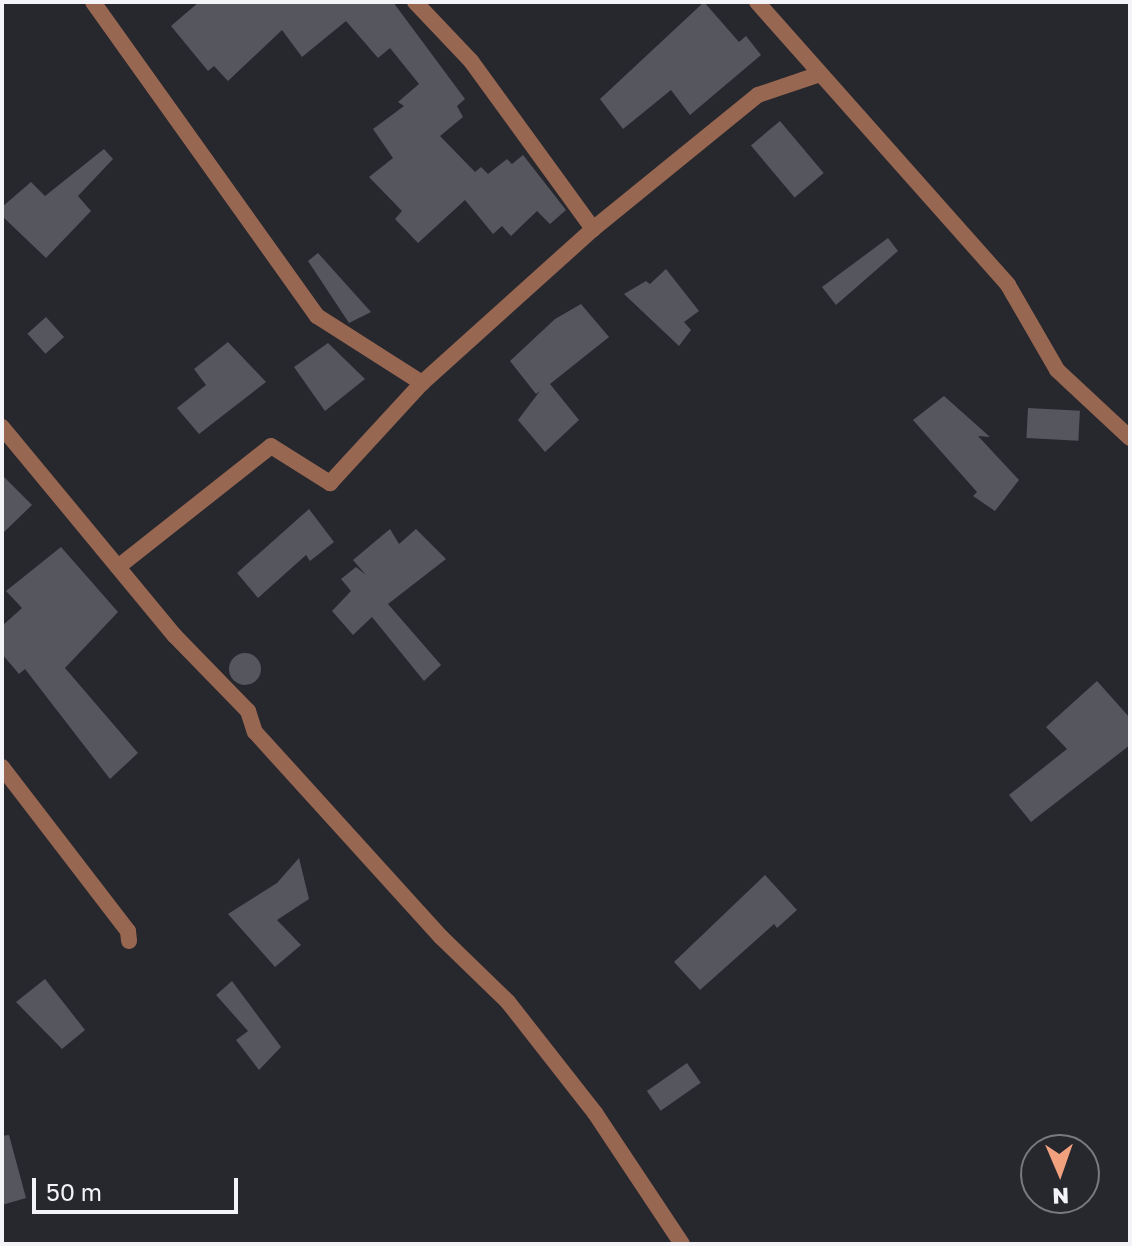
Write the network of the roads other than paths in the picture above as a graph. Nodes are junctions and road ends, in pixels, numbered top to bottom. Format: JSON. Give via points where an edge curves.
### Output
{"nodes":[{"id":1,"x":93,"y":2,"type":"edge"},
{"id":2,"x":415,"y":2,"type":"edge"},
{"id":3,"x":757,"y":2,"type":"edge"},
{"id":4,"x":817,"y":75,"type":"junction"},
{"id":5,"x":593,"y":229,"type":"junction"},
{"id":6,"x":422,"y":383,"type":"junction"},
{"id":7,"x":2,"y":427,"type":"edge"},
{"id":8,"x":1130,"y":438,"type":"edge"},
{"id":9,"x":118,"y":567,"type":"junction"},
{"id":10,"x":2,"y":767,"type":"edge"},
{"id":11,"x":129,"y":941,"type":"dead end"},
{"id":12,"x":682,"y":1244,"type":"edge"}],
"edges":[{"from":1,"to":6,"type":"street","via":[[317,316]]},
{"from":2,"to":5,"type":"street","via":[[471,61]]},
{"from":3,"to":4,"type":"street"},
{"from":4,"to":5,"type":"street","via":[[758,95]]},
{"from":4,"to":8,"type":"street","via":[[1008,285],[1057,370]]},
{"from":5,"to":6,"type":"street"},
{"from":6,"to":9,"type":"street","via":[[330,483],[271,446]]},
{"from":7,"to":9,"type":"street"},
{"from":9,"to":12,"type":"street","via":[[248,711],[255,732],[362,852],[508,1002],[595,1113]]},
{"from":10,"to":11,"type":"street","via":[[128,931]]}]}
